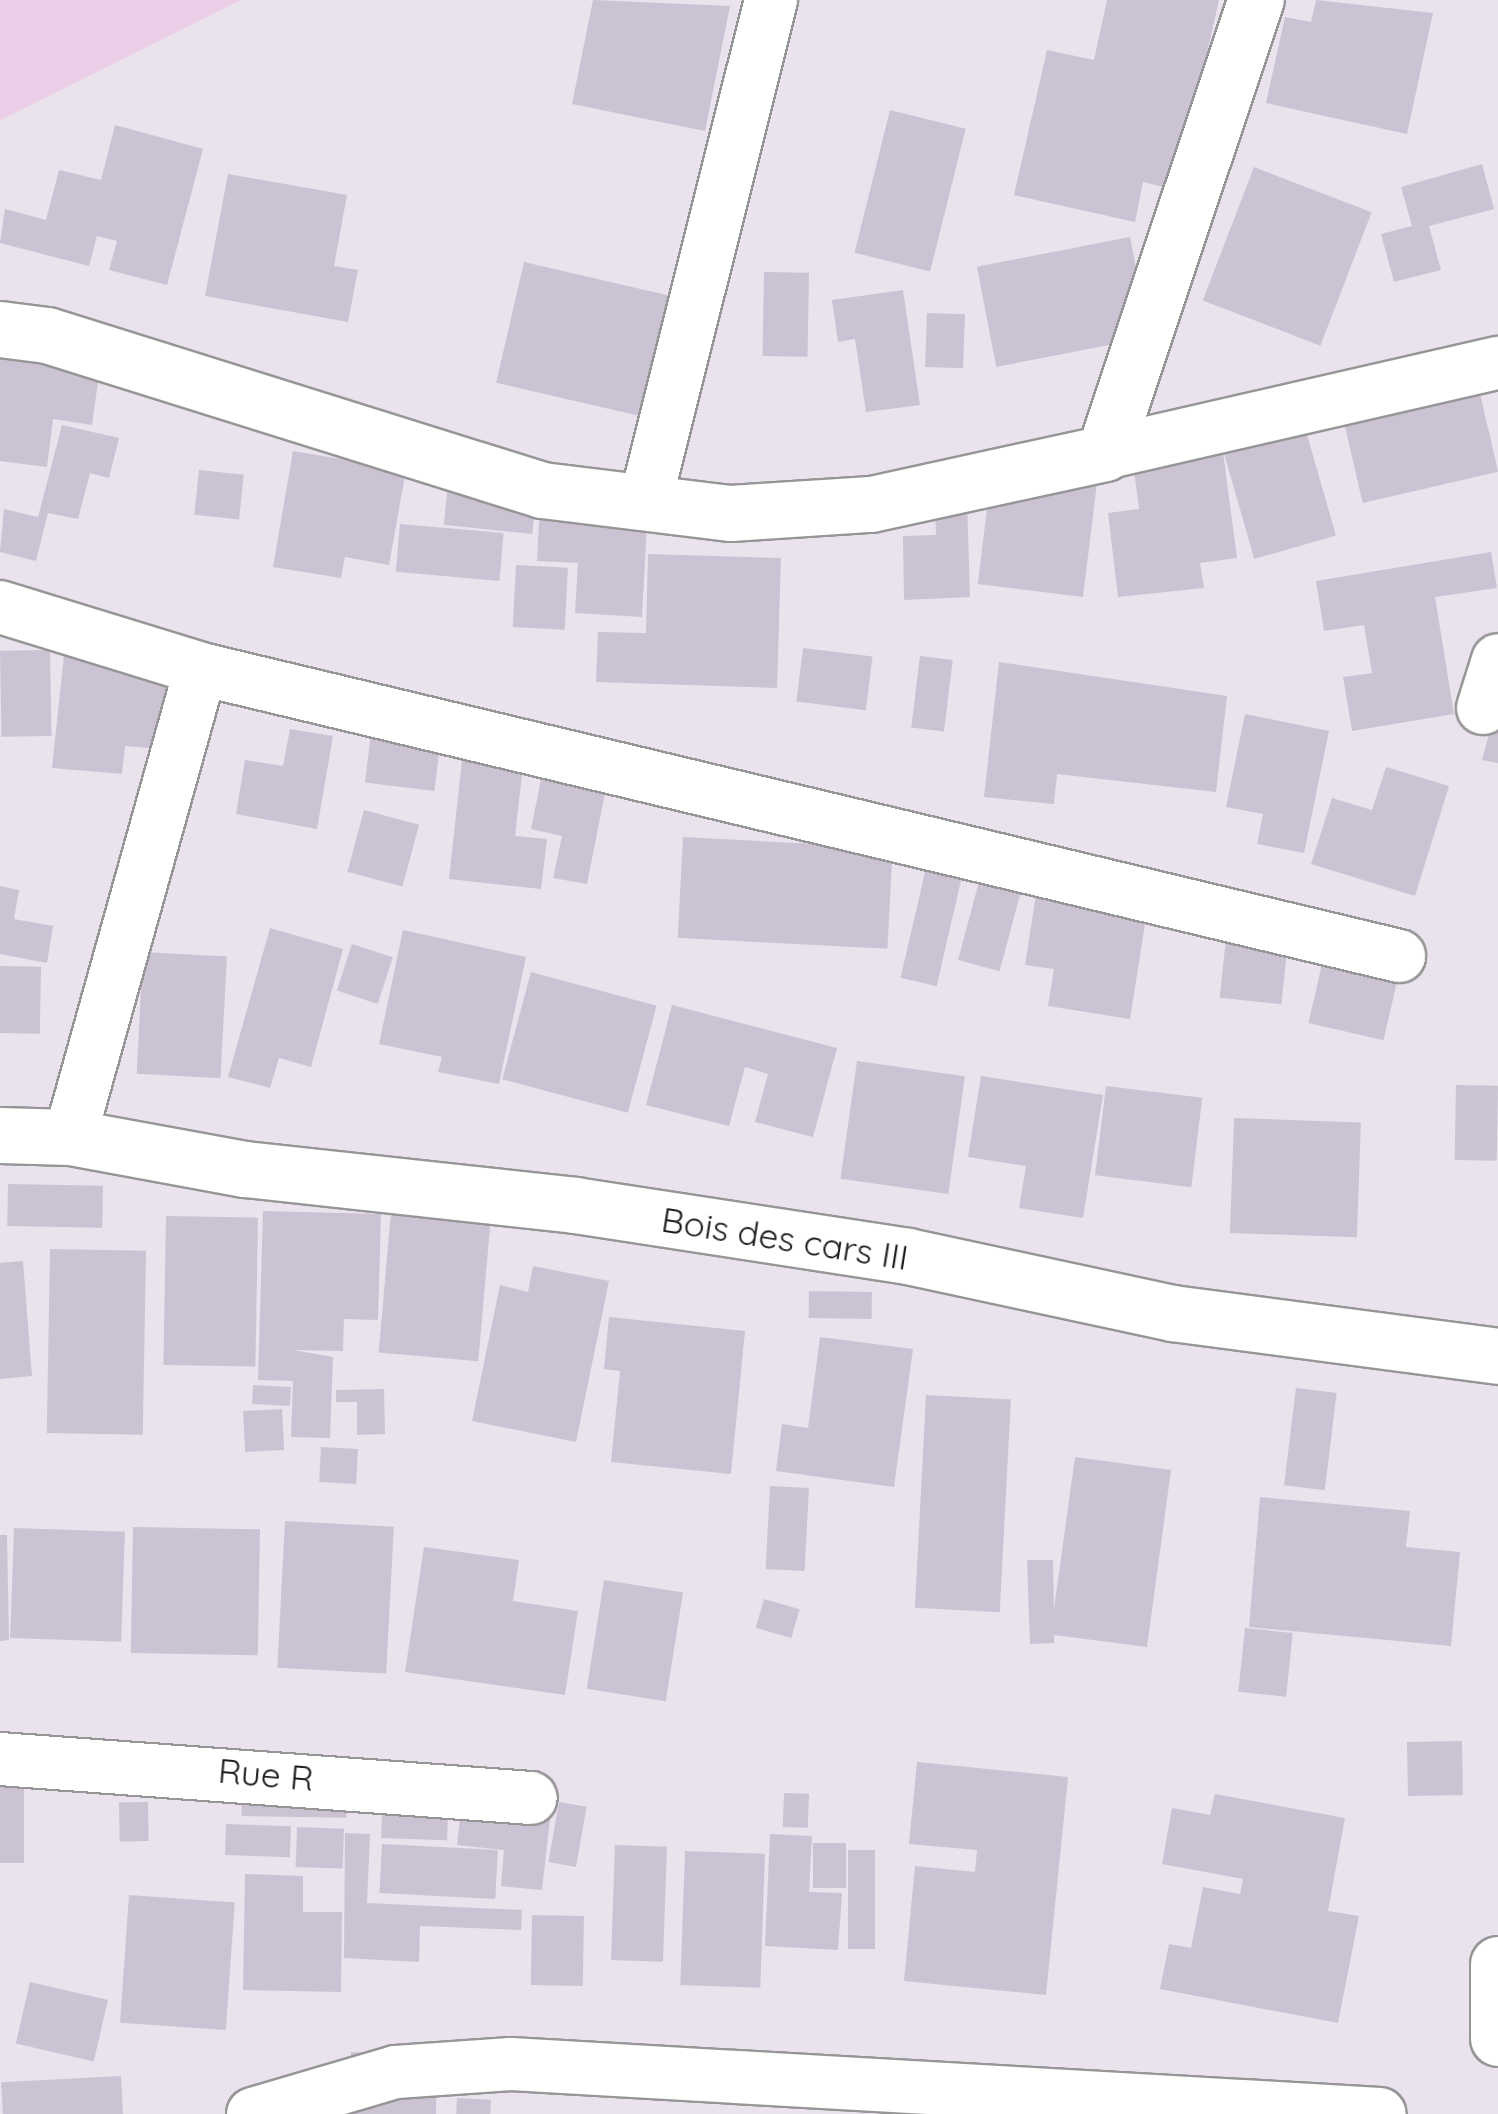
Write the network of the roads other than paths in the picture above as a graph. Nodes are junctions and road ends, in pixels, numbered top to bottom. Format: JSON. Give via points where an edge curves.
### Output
{"nodes":[{"id":1,"x":771,"y":0,"type":"edge"},
{"id":2,"x":1256,"y":0,"type":"edge"},
{"id":3,"x":0,"y":328,"type":"edge"},
{"id":4,"x":1498,"y":363,"type":"edge"},
{"id":5,"x":1104,"y":453,"type":"junction"},
{"id":6,"x":645,"y":502,"type":"junction"},
{"id":7,"x":0,"y":607,"type":"edge"},
{"id":8,"x":201,"y":669,"type":"junction"},
{"id":9,"x":1400,"y":956,"type":"dead end"},
{"id":10,"x":0,"y":1136,"type":"edge"},
{"id":11,"x":70,"y":1137,"type":"junction"},
{"id":12,"x":1498,"y":1356,"type":"edge"},
{"id":13,"x":0,"y":1759,"type":"edge"},
{"id":14,"x":532,"y":1798,"type":"dead end"},
{"id":15,"x":1498,"y":1964,"type":"edge"},
{"id":16,"x":1498,"y":2038,"type":"edge"},
{"id":17,"x":253,"y":2114,"type":"edge"},
{"id":18,"x":1380,"y":2114,"type":"edge"}],
"edges":[{"from":1,"to":6,"type":"street"},
{"from":2,"to":5,"type":"street"},
{"from":3,"to":6,"type":"street","via":[[46,335],[542,490]]},
{"from":4,"to":5,"type":"street"},
{"from":5,"to":6,"type":"street","via":[[810,511]]},
{"from":7,"to":8,"type":"street"},
{"from":8,"to":9,"type":"street"},
{"from":8,"to":11,"type":"street"},
{"from":10,"to":11,"type":"street","name":"Bois des cars III"},
{"from":11,"to":12,"type":"street","name":"Bois des cars III","via":[[245,1170],[575,1205],[907,1256],[1173,1313]]},
{"from":13,"to":14,"type":"street","name":"Rue R"},
{"from":15,"to":16,"type":"street"},
{"from":17,"to":18,"type":"street","via":[[396,2072],[511,2064]]}]}
